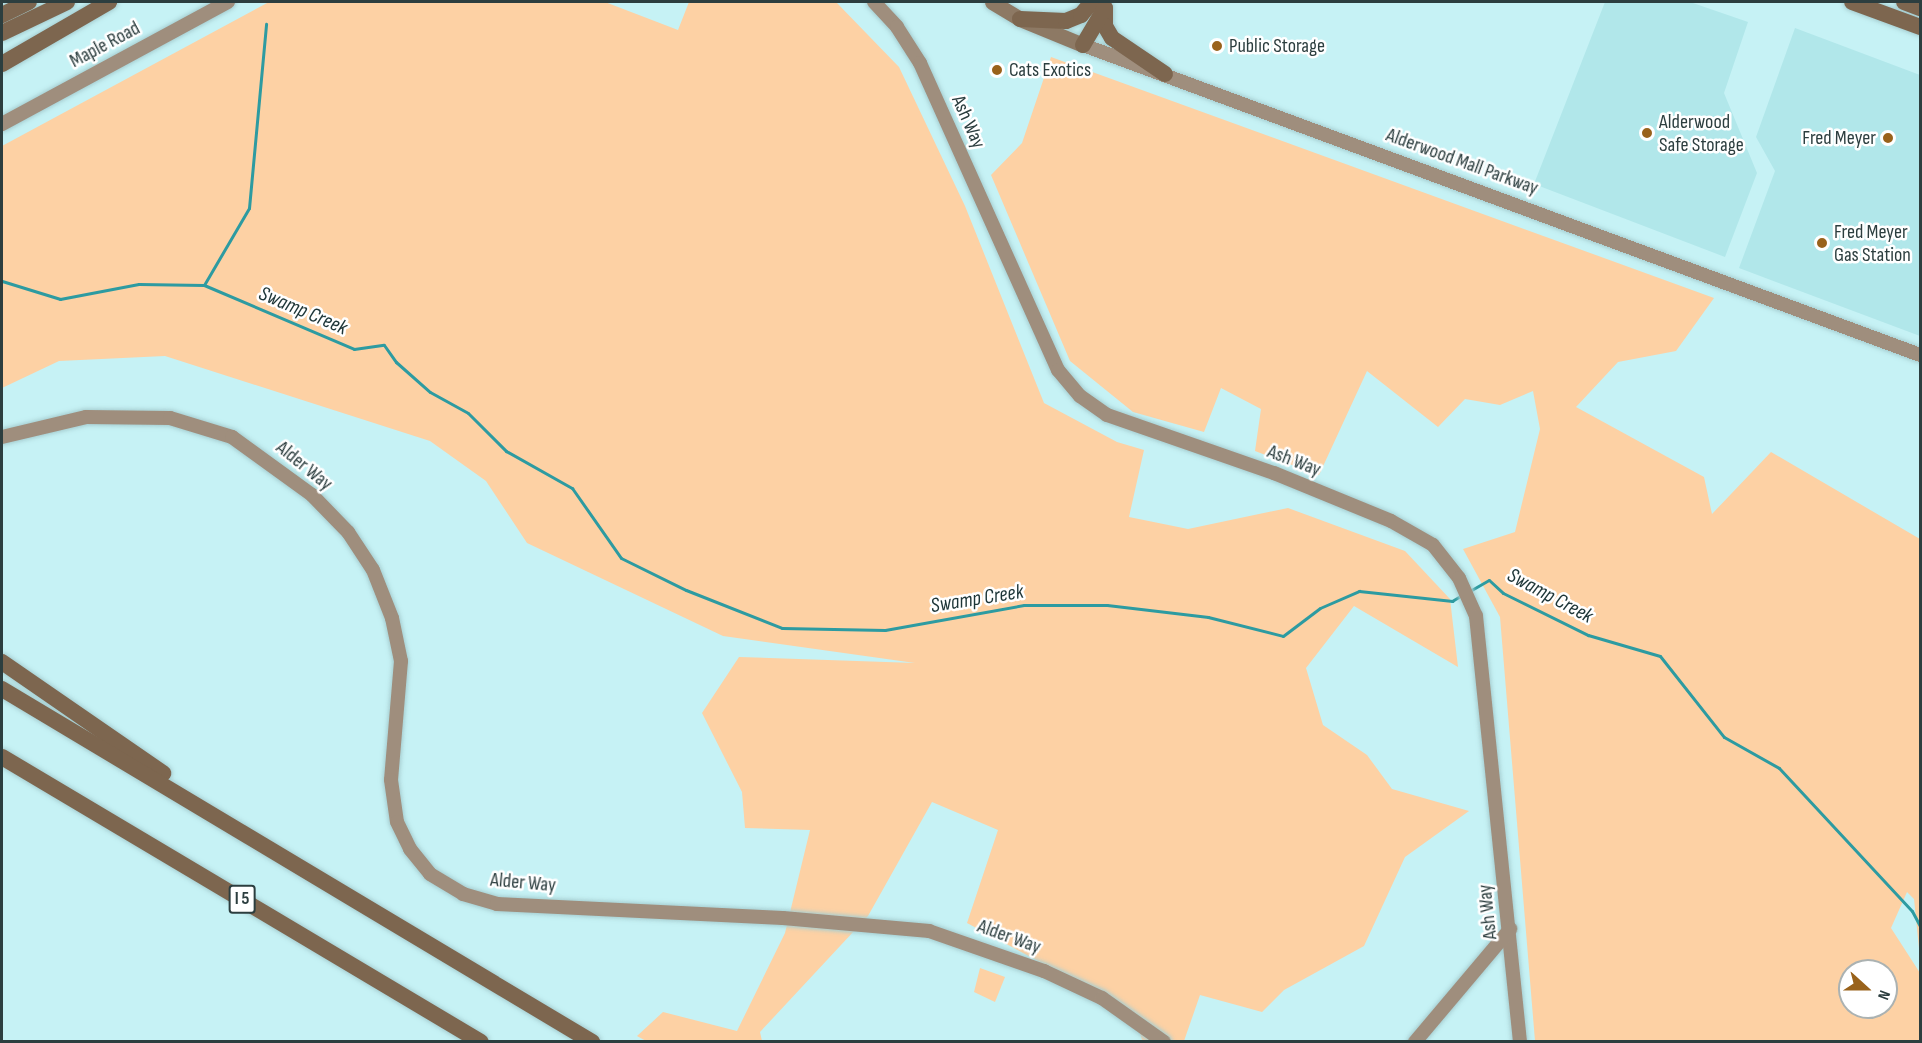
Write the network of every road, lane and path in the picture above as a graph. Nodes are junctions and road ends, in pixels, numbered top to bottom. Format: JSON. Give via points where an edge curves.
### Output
{"nodes":[{"id":1,"x":29,"y":2,"type":"edge"},
{"id":2,"x":68,"y":2,"type":"edge"},
{"id":3,"x":110,"y":2,"type":"edge"},
{"id":4,"x":228,"y":2,"type":"edge"},
{"id":5,"x":874,"y":2,"type":"edge"},
{"id":6,"x":992,"y":2,"type":"edge"},
{"id":7,"x":1852,"y":2,"type":"edge"},
{"id":8,"x":1904,"y":2,"type":"edge"},
{"id":9,"x":1099,"y":3,"type":"edge"},
{"id":10,"x":1920,"y":8,"type":"edge"},
{"id":11,"x":2,"y":15,"type":"edge"},
{"id":12,"x":1020,"y":19,"type":"junction"},
{"id":13,"x":1920,"y":27,"type":"edge"},
{"id":14,"x":2,"y":33,"type":"edge"},
{"id":15,"x":1083,"y":45,"type":"junction"},
{"id":16,"x":2,"y":64,"type":"edge"},
{"id":17,"x":1165,"y":74,"type":"junction"},
{"id":18,"x":2,"y":124,"type":"edge"},
{"id":19,"x":1920,"y":355,"type":"edge"},
{"id":20,"x":2,"y":437,"type":"edge"},
{"id":21,"x":2,"y":662,"type":"edge"},
{"id":22,"x":2,"y":690,"type":"edge"},
{"id":23,"x":2,"y":757,"type":"edge"},
{"id":24,"x":260,"y":840,"type":"junction"},
{"id":25,"x":1510,"y":929,"type":"junction"},
{"id":26,"x":482,"y":1041,"type":"edge"},
{"id":27,"x":592,"y":1041,"type":"edge"},
{"id":28,"x":1164,"y":1041,"type":"edge"},
{"id":29,"x":1415,"y":1041,"type":"edge"},
{"id":30,"x":1520,"y":1041,"type":"edge"}],
"edges":[{"from":1,"to":11,"type":"highway"},
{"from":2,"to":14,"type":"highway"},
{"from":3,"to":16,"type":"highway"},
{"from":4,"to":18,"type":"street","name":"Maple Road"},
{"from":5,"to":25,"type":"street","name":"Ash Way","via":[[897,27],[920,63],[1058,370],[1080,396],[1107,415],[1274,473],[1391,520],[1433,545],[1467,592],[1476,616]]},
{"from":6,"to":12,"type":"main road","name":"Alderwood Mall Parkway"},
{"from":7,"to":13,"type":"highway"},
{"from":8,"to":10,"type":"highway"},
{"from":9,"to":12,"type":"highway","via":[[1066,21]]},
{"from":9,"to":15,"type":"highway"},
{"from":9,"to":17,"type":"highway","via":[[1112,38]]},
{"from":12,"to":15,"type":"main road","name":"Alderwood Mall Parkway"},
{"from":15,"to":17,"type":"street","name":"Alderwood Mall Parkway"},
{"from":17,"to":19,"type":"street","name":"Alderwood Mall Parkway"},
{"from":20,"to":28,"type":"street","name":"Alder Way","via":[[86,417],[170,418],[232,437],[312,495],[348,532],[373,570],[392,618],[401,661],[391,780],[397,822],[410,849],[430,874],[463,894],[497,904],[783,918],[928,931],[1054,975],[1102,998]]},
{"from":21,"to":24,"type":"highway"},
{"from":22,"to":24,"type":"highway"},
{"from":23,"to":26,"type":"highway","number":"I 5"},
{"from":24,"to":27,"type":"highway"},
{"from":25,"to":29,"type":"street"},
{"from":25,"to":30,"type":"street","name":"Ash Way"}]}
